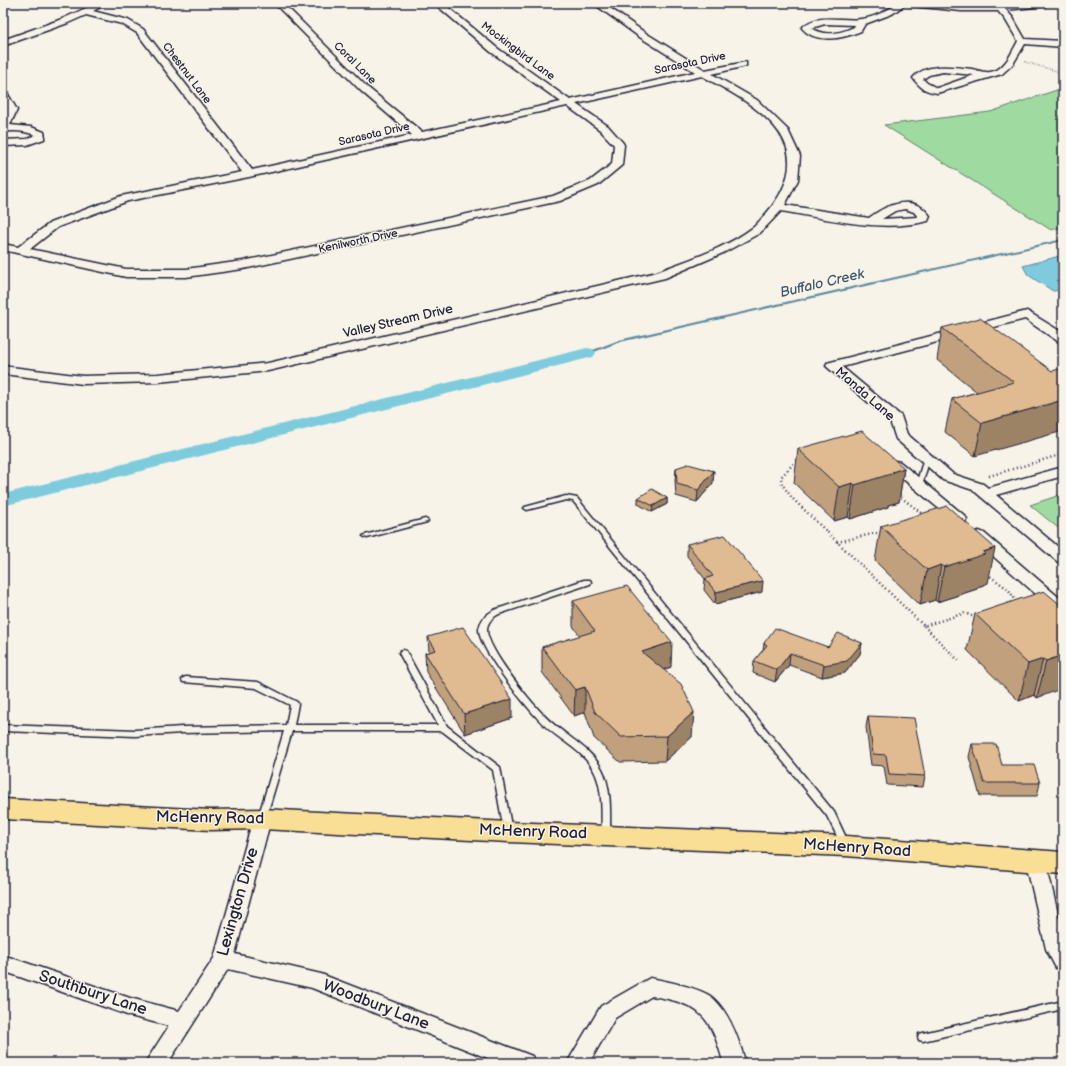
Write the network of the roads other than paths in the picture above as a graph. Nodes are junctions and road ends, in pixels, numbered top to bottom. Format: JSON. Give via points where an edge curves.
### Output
{"nodes":[{"id":1,"x":104,"y":3,"type":"edge"},
{"id":2,"x":278,"y":3,"type":"edge"},
{"id":3,"x":438,"y":3,"type":"edge"},
{"id":4,"x":597,"y":3,"type":"edge"},
{"id":5,"x":903,"y":3,"type":"edge"},
{"id":6,"x":911,"y":3,"type":"edge"},
{"id":7,"x":1045,"y":3,"type":"edge"},
{"id":8,"x":955,"y":6,"type":"edge"},
{"id":9,"x":998,"y":6,"type":"edge"},
{"id":10,"x":86,"y":12,"type":"junction"},
{"id":11,"x":860,"y":22,"type":"junction"},
{"id":12,"x":1020,"y":37,"type":"junction"},
{"id":13,"x":3,"y":43,"type":"edge"},
{"id":14,"x":1063,"y":44,"type":"edge"},
{"id":15,"x":742,"y":64,"type":"dead end"},
{"id":16,"x":702,"y":72,"type":"junction"},
{"id":17,"x":989,"y":75,"type":"junction"},
{"id":18,"x":3,"y":93,"type":"edge"},
{"id":19,"x":567,"y":102,"type":"junction"},
{"id":20,"x":4,"y":128,"type":"edge"},
{"id":21,"x":420,"y":136,"type":"junction"},
{"id":22,"x":3,"y":143,"type":"edge"},
{"id":23,"x":249,"y":174,"type":"junction"},
{"id":24,"x":778,"y":207,"type":"junction"},
{"id":25,"x":873,"y":221,"type":"dead end"},
{"id":26,"x":3,"y":247,"type":"edge"},
{"id":27,"x":20,"y":251,"type":"junction"},
{"id":28,"x":1063,"y":339,"type":"edge"},
{"id":29,"x":3,"y":370,"type":"edge"},
{"id":30,"x":927,"y":458,"type":"junction"},
{"id":31,"x":895,"y":465,"type":"edge"},
{"id":32,"x":1063,"y":471,"type":"edge"},
{"id":33,"x":919,"y":484,"type":"junction"},
{"id":34,"x":985,"y":494,"type":"junction"},
{"id":35,"x":527,"y":508,"type":"dead end"},
{"id":36,"x":425,"y":521,"type":"dead end"},
{"id":37,"x":367,"y":536,"type":"dead end"},
{"id":38,"x":1063,"y":559,"type":"edge"},
{"id":39,"x":588,"y":582,"type":"dead end"},
{"id":40,"x":1063,"y":609,"type":"edge"},
{"id":41,"x":403,"y":653,"type":"dead end"},
{"id":42,"x":186,"y":680,"type":"dead end"},
{"id":43,"x":3,"y":728,"type":"edge"},
{"id":44,"x":289,"y":728,"type":"junction"},
{"id":45,"x":444,"y":728,"type":"junction"},
{"id":46,"x":3,"y":809,"type":"edge"},
{"id":47,"x":262,"y":819,"type":"junction"},
{"id":48,"x":509,"y":832,"type":"junction"},
{"id":49,"x":606,"y":835,"type":"junction"},
{"id":50,"x":846,"y":846,"type":"junction"},
{"id":51,"x":1036,"y":862,"type":"junction"},
{"id":52,"x":1063,"y":863,"type":"edge"},
{"id":53,"x":223,"y":960,"type":"junction"},
{"id":54,"x":1063,"y":962,"type":"edge"},
{"id":55,"x":3,"y":963,"type":"edge"},
{"id":56,"x":1063,"y":1005,"type":"edge"},
{"id":57,"x":184,"y":1022,"type":"junction"},
{"id":58,"x":923,"y":1037,"type":"dead end"},
{"id":59,"x":156,"y":1063,"type":"edge"},
{"id":60,"x":524,"y":1063,"type":"edge"},
{"id":61,"x":578,"y":1063,"type":"edge"},
{"id":62,"x":733,"y":1063,"type":"edge"}],
"edges":[{"from":1,"to":10,"type":"street"},
{"from":2,"to":21,"type":"street","name":"Coral Lane","via":[[364,89]]},
{"from":3,"to":19,"type":"street","name":"Mockingbird Lane","via":[[494,50]]},
{"from":4,"to":16,"type":"street","name":"Valley Stream Drive"},
{"from":5,"to":11,"type":"street"},
{"from":6,"to":8,"type":"street"},
{"from":7,"to":9,"type":"street"},
{"from":8,"to":9,"type":"street"},
{"from":9,"to":12,"type":"street"},
{"from":10,"to":13,"type":"street"},
{"from":10,"to":23,"type":"street","name":"Chestnut Lane","via":[[125,22],[140,31]]},
{"from":11,"to":11,"type":"street","via":[[823,23],[809,25],[806,28],[811,33],[838,35],[858,29]]},
{"from":12,"to":14,"type":"street"},
{"from":12,"to":17,"type":"street","via":[[1014,59],[998,73]]},
{"from":15,"to":16,"type":"street","name":"Sarasota Drive"},
{"from":16,"to":19,"type":"street","name":"Sarasota Drive"},
{"from":16,"to":24,"type":"street","name":"Valley Stream Drive","via":[[754,102],[782,130],[795,156],[793,180]]},
{"from":17,"to":17,"type":"street","via":[[944,69],[925,72],[918,78],[922,86],[931,90],[945,90]]},
{"from":18,"to":20,"type":"street","via":[[12,110]]},
{"from":19,"to":21,"type":"street","name":"Sarasota Drive"},
{"from":19,"to":27,"type":"street","name":"Kenilworth Drive","via":[[604,128],[619,145],[617,165],[594,184],[556,199],[243,265],[186,273],[126,273]]},
{"from":20,"to":22,"type":"street","via":[[31,130],[40,134],[40,137],[23,143]]},
{"from":21,"to":23,"type":"street","name":"Sarasota Drive"},
{"from":23,"to":27,"type":"street","name":"Sarasota Drive","via":[[125,198],[54,225]]},
{"from":24,"to":25,"type":"street"},
{"from":24,"to":29,"type":"street","name":"Valley Stream Drive","via":[[756,231],[719,252],[661,275],[268,367],[158,378],[83,380]]},
{"from":26,"to":27,"type":"street","name":"Kenilworth Drive"},
{"from":28,"to":30,"type":"street","name":"Manda Lane","via":[[1027,314],[832,366],[896,419],[901,436]]},
{"from":30,"to":33,"type":"lane"},
{"from":30,"to":34,"type":"street","name":"Manda Lane","via":[[948,477],[978,487]]},
{"from":31,"to":33,"type":"street"},
{"from":32,"to":34,"type":"street"},
{"from":33,"to":40,"type":"street"},
{"from":34,"to":38,"type":"street","name":"Manda Lane"},
{"from":35,"to":50,"type":"lane","via":[[566,498],[575,499],[832,814]]},
{"from":36,"to":37,"type":"lane"},
{"from":39,"to":49,"type":"lane","via":[[491,615],[482,631],[488,645],[530,706],[548,724],[584,752],[598,768],[605,785]]},
{"from":41,"to":45,"type":"lane"},
{"from":42,"to":44,"type":"lane","via":[[258,685],[294,704]]},
{"from":43,"to":44,"type":"lane","via":[[134,733]]},
{"from":44,"to":45,"type":"lane"},
{"from":44,"to":47,"type":"lane"},
{"from":45,"to":48,"type":"lane","via":[[497,769]]},
{"from":46,"to":47,"type":"main road","name":"McHenry Road","via":[[210,820]]},
{"from":47,"to":48,"type":"main road","name":"McHenry Road"},
{"from":47,"to":53,"type":"street","name":"Lexington Drive"},
{"from":48,"to":49,"type":"main road","name":"McHenry Road"},
{"from":49,"to":50,"type":"main road","name":"McHenry Road"},
{"from":50,"to":51,"type":"main road","name":"McHenry Road"},
{"from":51,"to":52,"type":"main road","name":"McHenry Road"},
{"from":51,"to":54,"type":"street","via":[[1056,949]]},
{"from":53,"to":57,"type":"street","name":"Lexington Drive"},
{"from":53,"to":60,"type":"street","name":"Woodbury Lane","via":[[314,980]]},
{"from":55,"to":57,"type":"street","name":"Southbury Lane","via":[[130,1007]]},
{"from":56,"to":58,"type":"lane"},
{"from":57,"to":59,"type":"street","name":"Lexington Drive"},
{"from":61,"to":62,"type":"street","via":[[608,1012],[650,987],[675,991],[706,1004],[726,1033]]}]}
